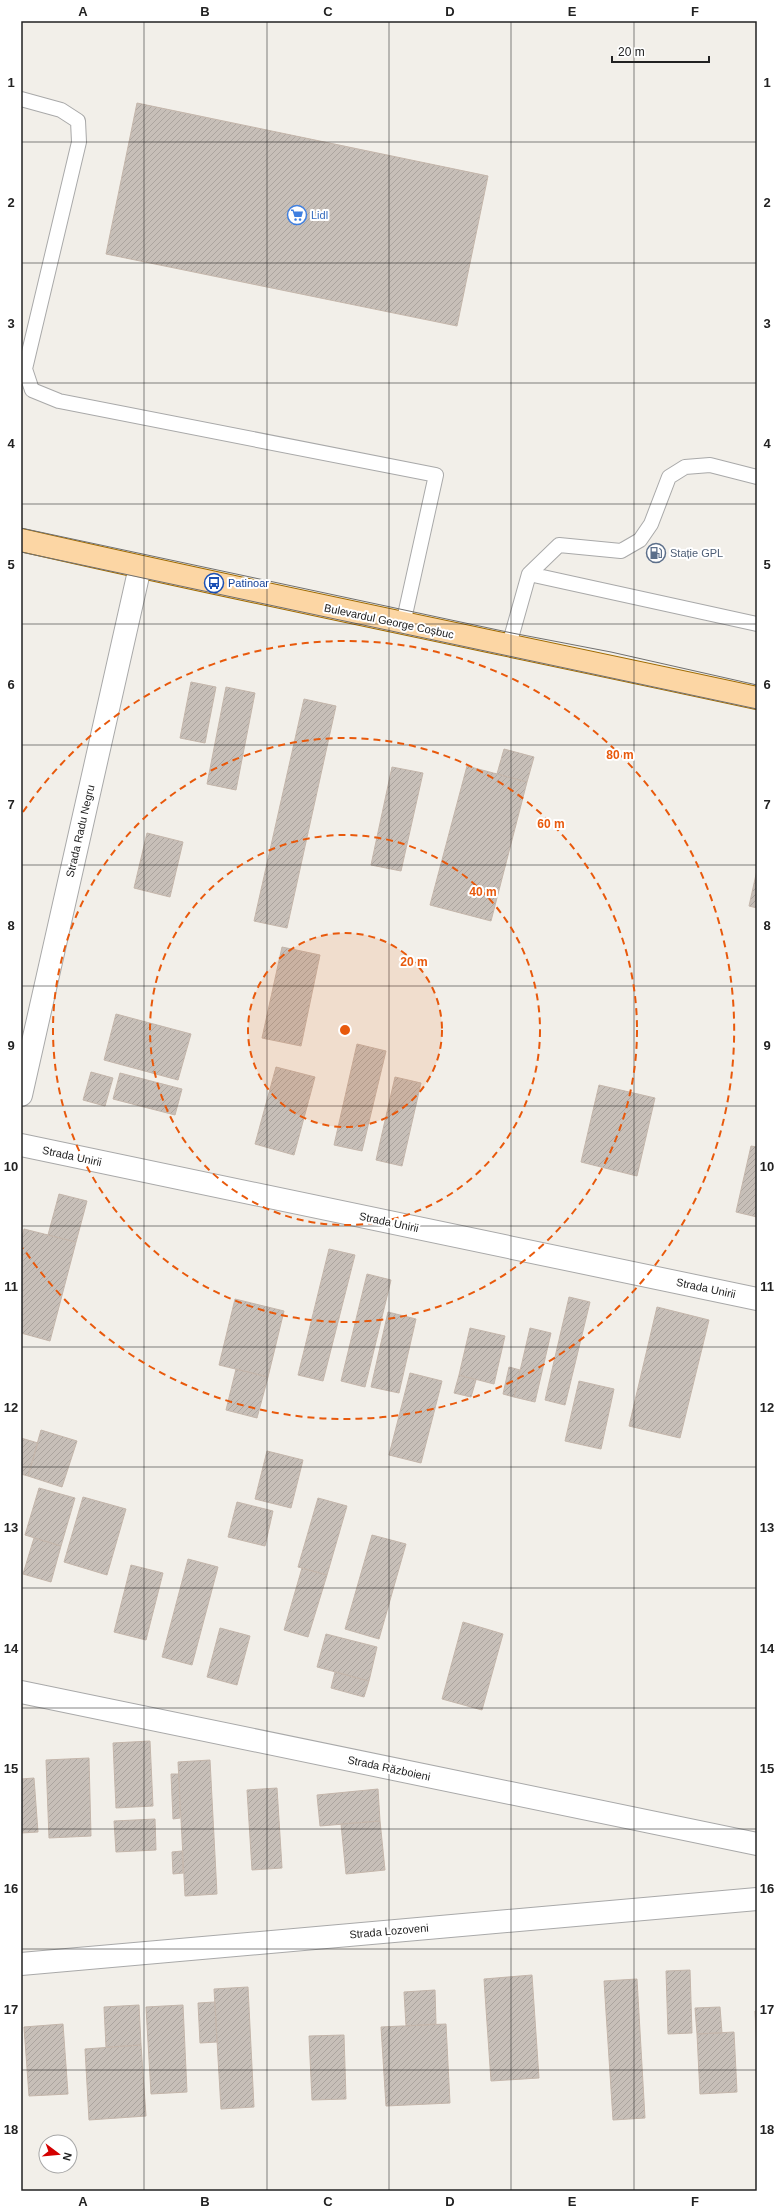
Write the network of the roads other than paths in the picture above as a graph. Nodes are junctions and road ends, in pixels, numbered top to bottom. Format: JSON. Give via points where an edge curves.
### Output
{"nodes":[{"id":1,"x":21,"y":98,"type":"edge"},
{"id":2,"x":757,"y":477,"type":"edge"},
{"id":3,"x":21,"y":540,"type":"edge"},
{"id":4,"x":140,"y":567,"type":"junction"},
{"id":5,"x":529,"y":574,"type":"junction"},
{"id":6,"x":402,"y":624,"type":"junction"},
{"id":7,"x":757,"y":624,"type":"edge"},
{"id":8,"x":509,"y":645,"type":"junction"},
{"id":9,"x":757,"y":698,"type":"edge"},
{"id":10,"x":21,"y":1095,"type":"edge"},
{"id":11,"x":21,"y":1145,"type":"edge"},
{"id":12,"x":757,"y":1299,"type":"edge"},
{"id":13,"x":21,"y":1692,"type":"edge"},
{"id":14,"x":757,"y":1844,"type":"edge"},
{"id":15,"x":757,"y":1899,"type":"edge"},
{"id":16,"x":21,"y":1964,"type":"edge"}],
"edges":[{"from":1,"to":6,"type":"lane","via":[[61,110],[78,121],[79,142],[25,369],[32,390],[59,401],[436,475]]},
{"from":2,"to":5,"type":"lane","via":[[710,465],[685,467],[669,477],[651,524],[640,540],[621,551],[559,545]]},
{"from":3,"to":4,"type":"main road","name":"Bulevardul George Coșbuc"},
{"from":4,"to":6,"type":"main road","name":"Bulevardul George Coșbuc"},
{"from":4,"to":10,"type":"street","name":"Strada Radu Negru"},
{"from":5,"to":7,"type":"lane"},
{"from":5,"to":8,"type":"lane"},
{"from":6,"to":8,"type":"main road","name":"Bulevardul George Coșbuc"},
{"from":8,"to":9,"type":"main road","name":"Bulevardul George Coșbuc"},
{"from":11,"to":12,"type":"street","name":"Strada Unirii"},
{"from":13,"to":14,"type":"street","name":"Strada Războieni"},
{"from":15,"to":16,"type":"street","name":"Strada Lozoveni"}]}
